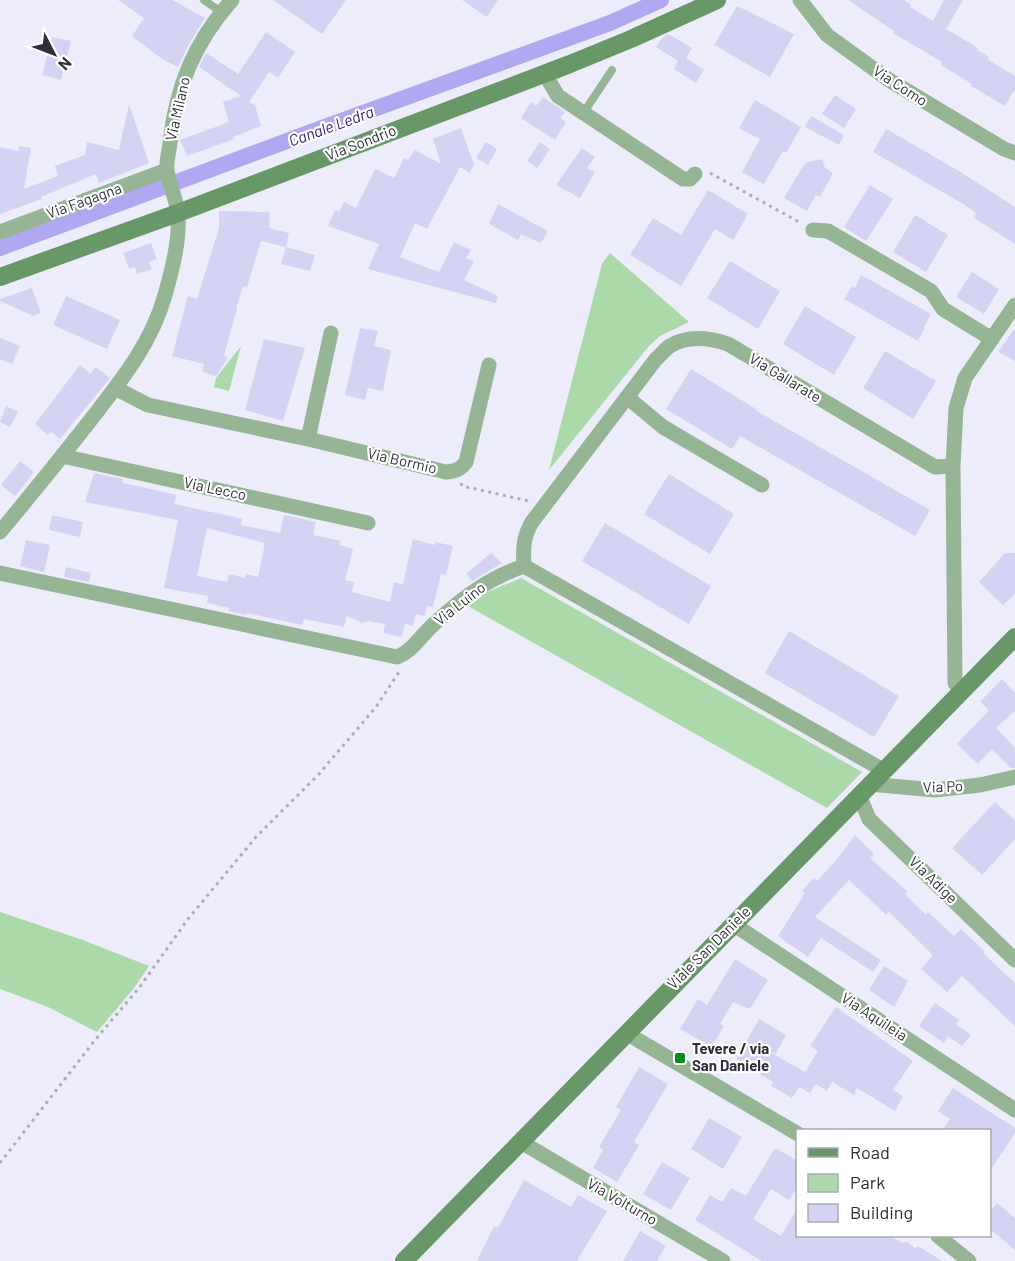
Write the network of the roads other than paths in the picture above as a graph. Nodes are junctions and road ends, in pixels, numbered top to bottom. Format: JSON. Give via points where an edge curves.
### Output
{"nodes":[{"id":1,"x":204,"y":0,"type":"edge"},
{"id":2,"x":232,"y":0,"type":"edge"},
{"id":3,"x":717,"y":0,"type":"edge"},
{"id":4,"x":800,"y":0,"type":"edge"},
{"id":5,"x":221,"y":12,"type":"junction"},
{"id":6,"x":612,"y":70,"type":"dead end"},
{"id":7,"x":544,"y":73,"type":"junction"},
{"id":8,"x":584,"y":112,"type":"junction"},
{"id":9,"x":1015,"y":153,"type":"edge"},
{"id":10,"x":168,"y":173,"type":"junction"},
{"id":11,"x":694,"y":174,"type":"road end"},
{"id":12,"x":177,"y":208,"type":"junction"},
{"id":13,"x":813,"y":230,"type":"road end"},
{"id":14,"x":0,"y":232,"type":"edge"},
{"id":15,"x":0,"y":277,"type":"edge"},
{"id":16,"x":1015,"y":306,"type":"edge"},
{"id":17,"x":331,"y":333,"type":"dead end"},
{"id":18,"x":992,"y":339,"type":"junction"},
{"id":19,"x":489,"y":365,"type":"dead end"},
{"id":20,"x":115,"y":388,"type":"junction"},
{"id":21,"x":627,"y":397,"type":"junction"},
{"id":22,"x":308,"y":439,"type":"junction"},
{"id":23,"x":62,"y":456,"type":"junction"},
{"id":24,"x":953,"y":466,"type":"junction"},
{"id":25,"x":762,"y":485,"type":"dead end"},
{"id":26,"x":368,"y":523,"type":"dead end"},
{"id":27,"x":0,"y":532,"type":"edge"},
{"id":28,"x":524,"y":566,"type":"junction"},
{"id":29,"x":0,"y":573,"type":"edge"},
{"id":30,"x":1015,"y":637,"type":"edge"},
{"id":31,"x":962,"y":691,"type":"junction"},
{"id":32,"x":883,"y":770,"type":"junction"},
{"id":33,"x":1015,"y":777,"type":"edge"},
{"id":34,"x":864,"y":789,"type":"junction"},
{"id":35,"x":733,"y":924,"type":"junction"},
{"id":36,"x":1015,"y":960,"type":"edge"},
{"id":37,"x":626,"y":1033,"type":"junction"},
{"id":38,"x":1015,"y":1110,"type":"edge"},
{"id":39,"x":796,"y":1133,"type":"edge"},
{"id":40,"x":521,"y":1142,"type":"junction"},
{"id":41,"x":939,"y":1237,"type":"edge"},
{"id":42,"x":404,"y":1261,"type":"edge"},
{"id":43,"x":723,"y":1261,"type":"edge"},
{"id":44,"x":969,"y":1261,"type":"edge"}],
"edges":[{"from":1,"to":5,"type":"lane"},
{"from":2,"to":5,"type":"street","name":"Via Milano"},
{"from":3,"to":7,"type":"street","name":"Via Sondrio"},
{"from":4,"to":9,"type":"street","name":"Via Como","via":[[827,35],[889,80]]},
{"from":5,"to":10,"type":"street","name":"Via Milano","via":[[190,61],[171,129]]},
{"from":6,"to":8,"type":"lane"},
{"from":7,"to":8,"type":"street","via":[[558,96]]},
{"from":7,"to":12,"type":"street","name":"Via Sondrio"},
{"from":8,"to":11,"type":"street","via":[[683,179]]},
{"from":10,"to":12,"type":"street","name":"Via Milano"},
{"from":10,"to":14,"type":"street","name":"Via Fagagna"},
{"from":12,"to":15,"type":"street","name":"Via Sondrio"},
{"from":12,"to":20,"type":"street","via":[[178,232],[155,325],[142,352]]},
{"from":13,"to":18,"type":"street","via":[[828,231],[931,291],[943,309]]},
{"from":16,"to":18,"type":"street"},
{"from":17,"to":22,"type":"street"},
{"from":18,"to":24,"type":"street","via":[[965,378],[956,408]]},
{"from":19,"to":22,"type":"street","name":"Via Bormio","via":[[466,462],[454,471]]},
{"from":20,"to":22,"type":"street","name":"Via Bormio","via":[[148,405]]},
{"from":20,"to":23,"type":"street"},
{"from":21,"to":24,"type":"street","name":"Via Gallarate","via":[[670,346],[685,340],[713,339],[728,344],[935,467]]},
{"from":21,"to":25,"type":"street","via":[[663,427]]},
{"from":21,"to":28,"type":"street","name":"Via Gallarate","via":[[526,532]]},
{"from":23,"to":26,"type":"street","name":"Via Lecco"},
{"from":23,"to":27,"type":"street"},
{"from":24,"to":31,"type":"street","via":[[955,682]]},
{"from":28,"to":29,"type":"street","name":"Via Luino","via":[[477,588],[405,654],[391,657]]},
{"from":28,"to":32,"type":"street"},
{"from":30,"to":31,"type":"street","name":"Viale San Daniele"},
{"from":31,"to":32,"type":"street","name":"Viale San Daniele"},
{"from":32,"to":34,"type":"street","name":"Viale San Daniele"},
{"from":33,"to":34,"type":"street","name":"Via Po","via":[[935,790]]},
{"from":34,"to":35,"type":"street","name":"Viale San Daniele"},
{"from":34,"to":36,"type":"street","name":"Via Adige","via":[[869,819]]},
{"from":35,"to":37,"type":"street","name":"Viale San Daniele"},
{"from":35,"to":38,"type":"street","name":"Via Aquileia"},
{"from":37,"to":39,"type":"street"},
{"from":37,"to":40,"type":"street","name":"Viale San Daniele"},
{"from":40,"to":42,"type":"street","name":"Viale San Daniele"},
{"from":40,"to":43,"type":"street","name":"Via Volturno"},
{"from":41,"to":44,"type":"street"}]}
